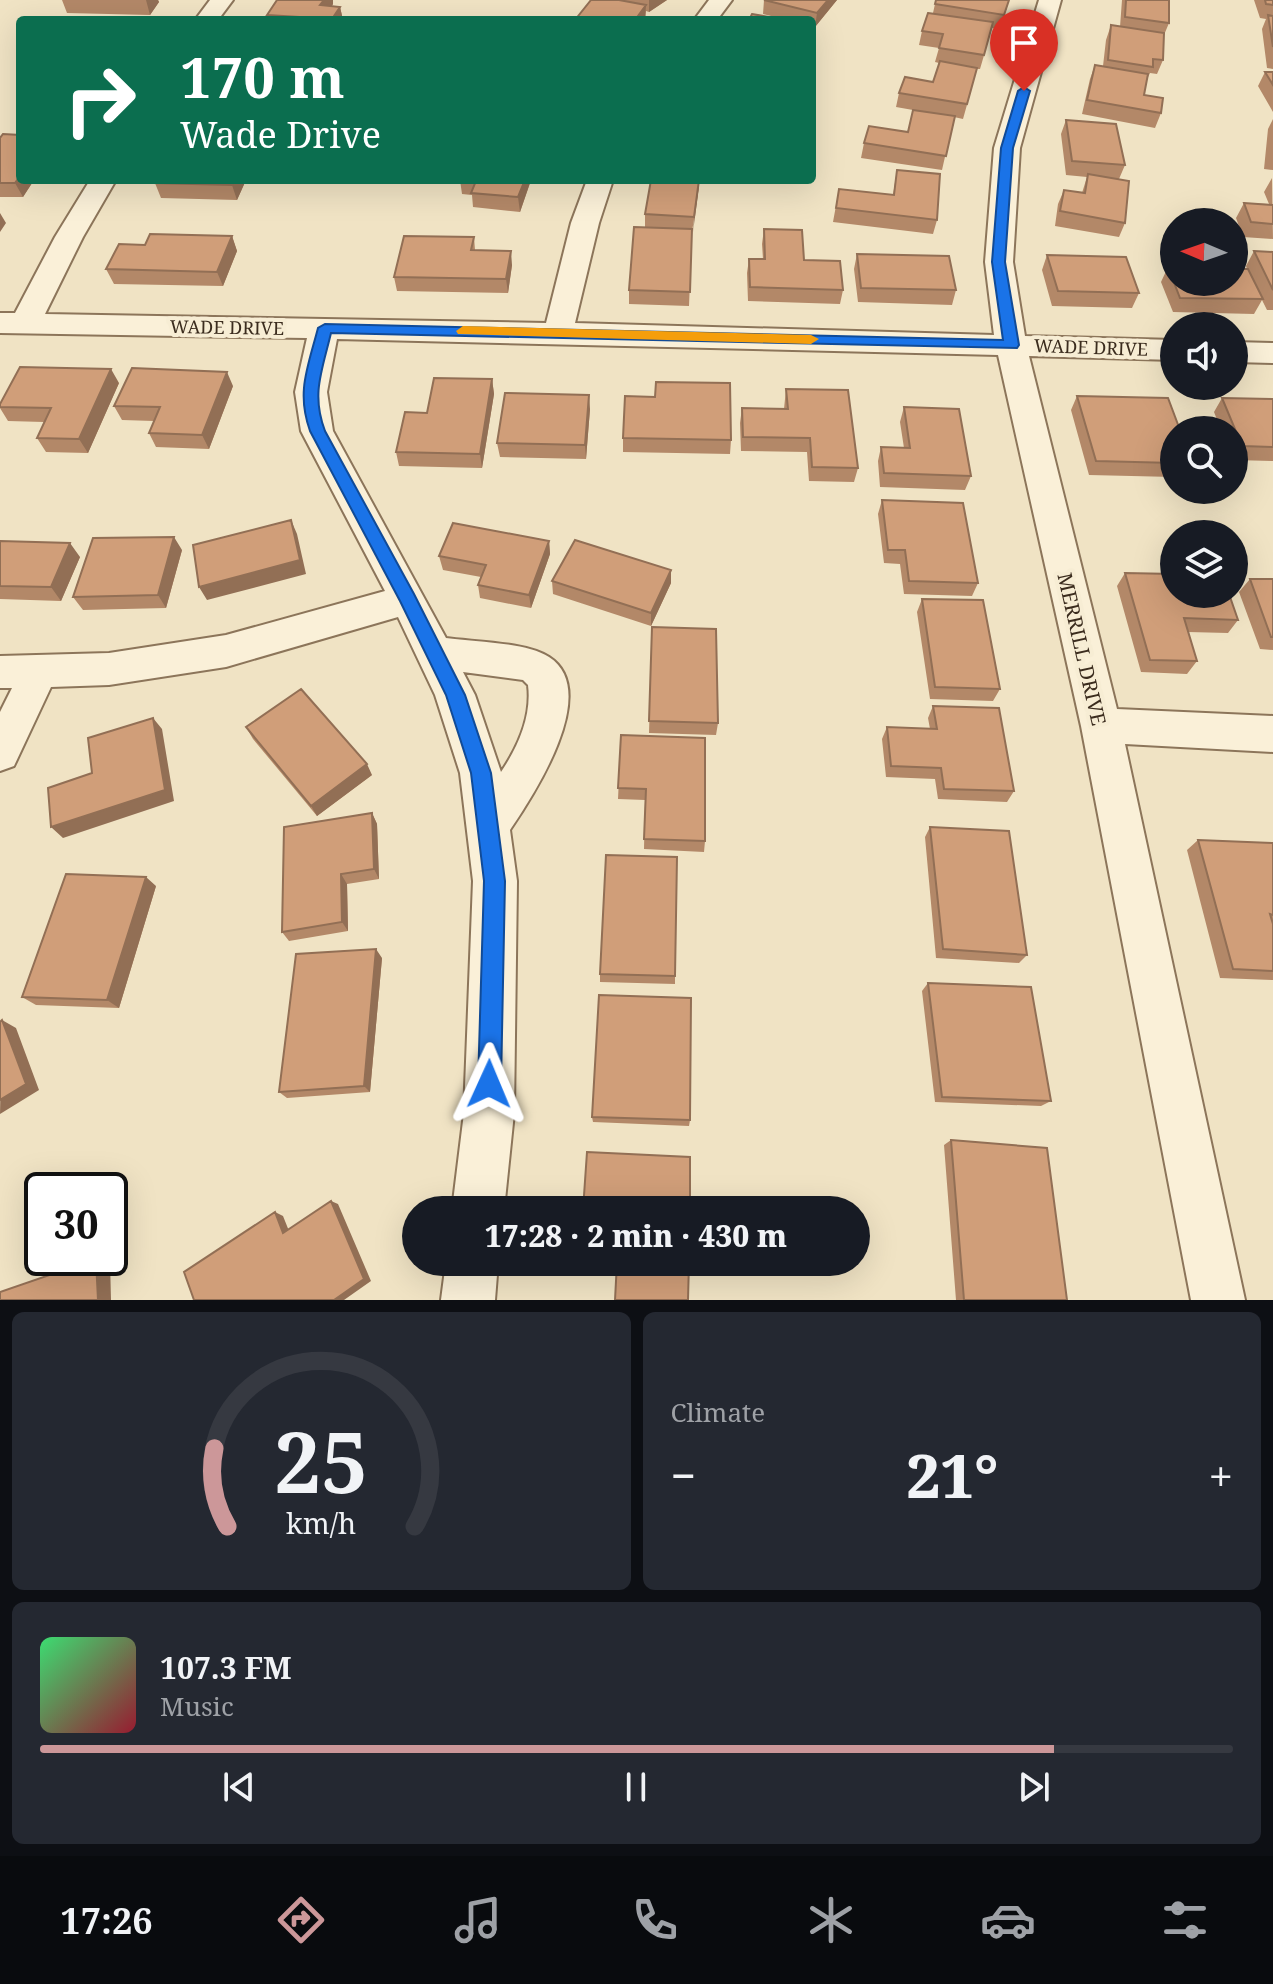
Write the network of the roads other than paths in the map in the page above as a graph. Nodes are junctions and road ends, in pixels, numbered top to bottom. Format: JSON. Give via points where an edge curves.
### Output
{"nodes":[{"id":1,"x":222,"y":0,"type":"edge"},
{"id":2,"x":721,"y":0,"type":"edge"},
{"id":3,"x":1050,"y":0,"type":"edge"},
{"id":4,"x":209,"y":16,"type":"edge"},
{"id":5,"x":708,"y":16,"type":"edge"},
{"id":6,"x":101,"y":184,"type":"edge"},
{"id":7,"x":599,"y":184,"type":"edge"},
{"id":8,"x":12,"y":323,"type":"edge"},
{"id":9,"x":325,"y":328,"type":"junction"},
{"id":10,"x":558,"y":333,"type":"junction"},
{"id":11,"x":1011,"y":345,"type":"junction"},
{"id":12,"x":1160,"y":350,"type":"edge"},
{"id":13,"x":1248,"y":352,"type":"edge"},
{"id":14,"x":1273,"y":353,"type":"edge"},
{"id":15,"x":408,"y":599,"type":"junction"},
{"id":16,"x":434,"y":652,"type":"junction"},
{"id":17,"x":0,"y":672,"type":"edge"},
{"id":18,"x":39,"y":672,"type":"junction"},
{"id":19,"x":1101,"y":726,"type":"junction"},
{"id":20,"x":1273,"y":734,"type":"edge"},
{"id":21,"x":0,"y":753,"type":"edge"},
{"id":22,"x":488,"y":826,"type":"junction"},
{"id":23,"x":480,"y":1196,"type":"edge"},
{"id":24,"x":471,"y":1276,"type":"edge"},
{"id":25,"x":468,"y":1300,"type":"edge"},
{"id":26,"x":1218,"y":1300,"type":"edge"}],
"edges":[{"from":1,"to":4,"type":"street"},
{"from":2,"to":5,"type":"street"},
{"from":3,"to":11,"type":"street","name":"MERRILL DRIVE","via":[[1007,148],[999,262]]},
{"from":6,"to":8,"type":"street"},
{"from":7,"to":10,"type":"street"},
{"from":8,"to":9,"type":"street","name":"WADE DRIVE"},
{"from":9,"to":10,"type":"street","name":"WADE DRIVE"},
{"from":9,"to":15,"type":"street","via":[[309,392],[310,411]]},
{"from":10,"to":11,"type":"street","name":"WADE DRIVE"},
{"from":11,"to":12,"type":"street","name":"WADE DRIVE"},
{"from":11,"to":19,"type":"street","name":"MERRILL DRIVE"},
{"from":13,"to":14,"type":"street"},
{"from":15,"to":16,"type":"street"},
{"from":15,"to":18,"type":"street","via":[[226,651],[109,669]]},
{"from":16,"to":22,"type":"street","via":[[455,695],[481,773]]},
{"from":16,"to":22,"type":"street","via":[[529,665],[546,679],[543,735],[532,762]]},
{"from":17,"to":18,"type":"street"},
{"from":18,"to":21,"type":"street"},
{"from":19,"to":20,"type":"street"},
{"from":19,"to":26,"type":"street","name":"MERRILL DRIVE"},
{"from":22,"to":23,"type":"street","via":[[495,881],[489,1113]]},
{"from":24,"to":25,"type":"street"}]}
